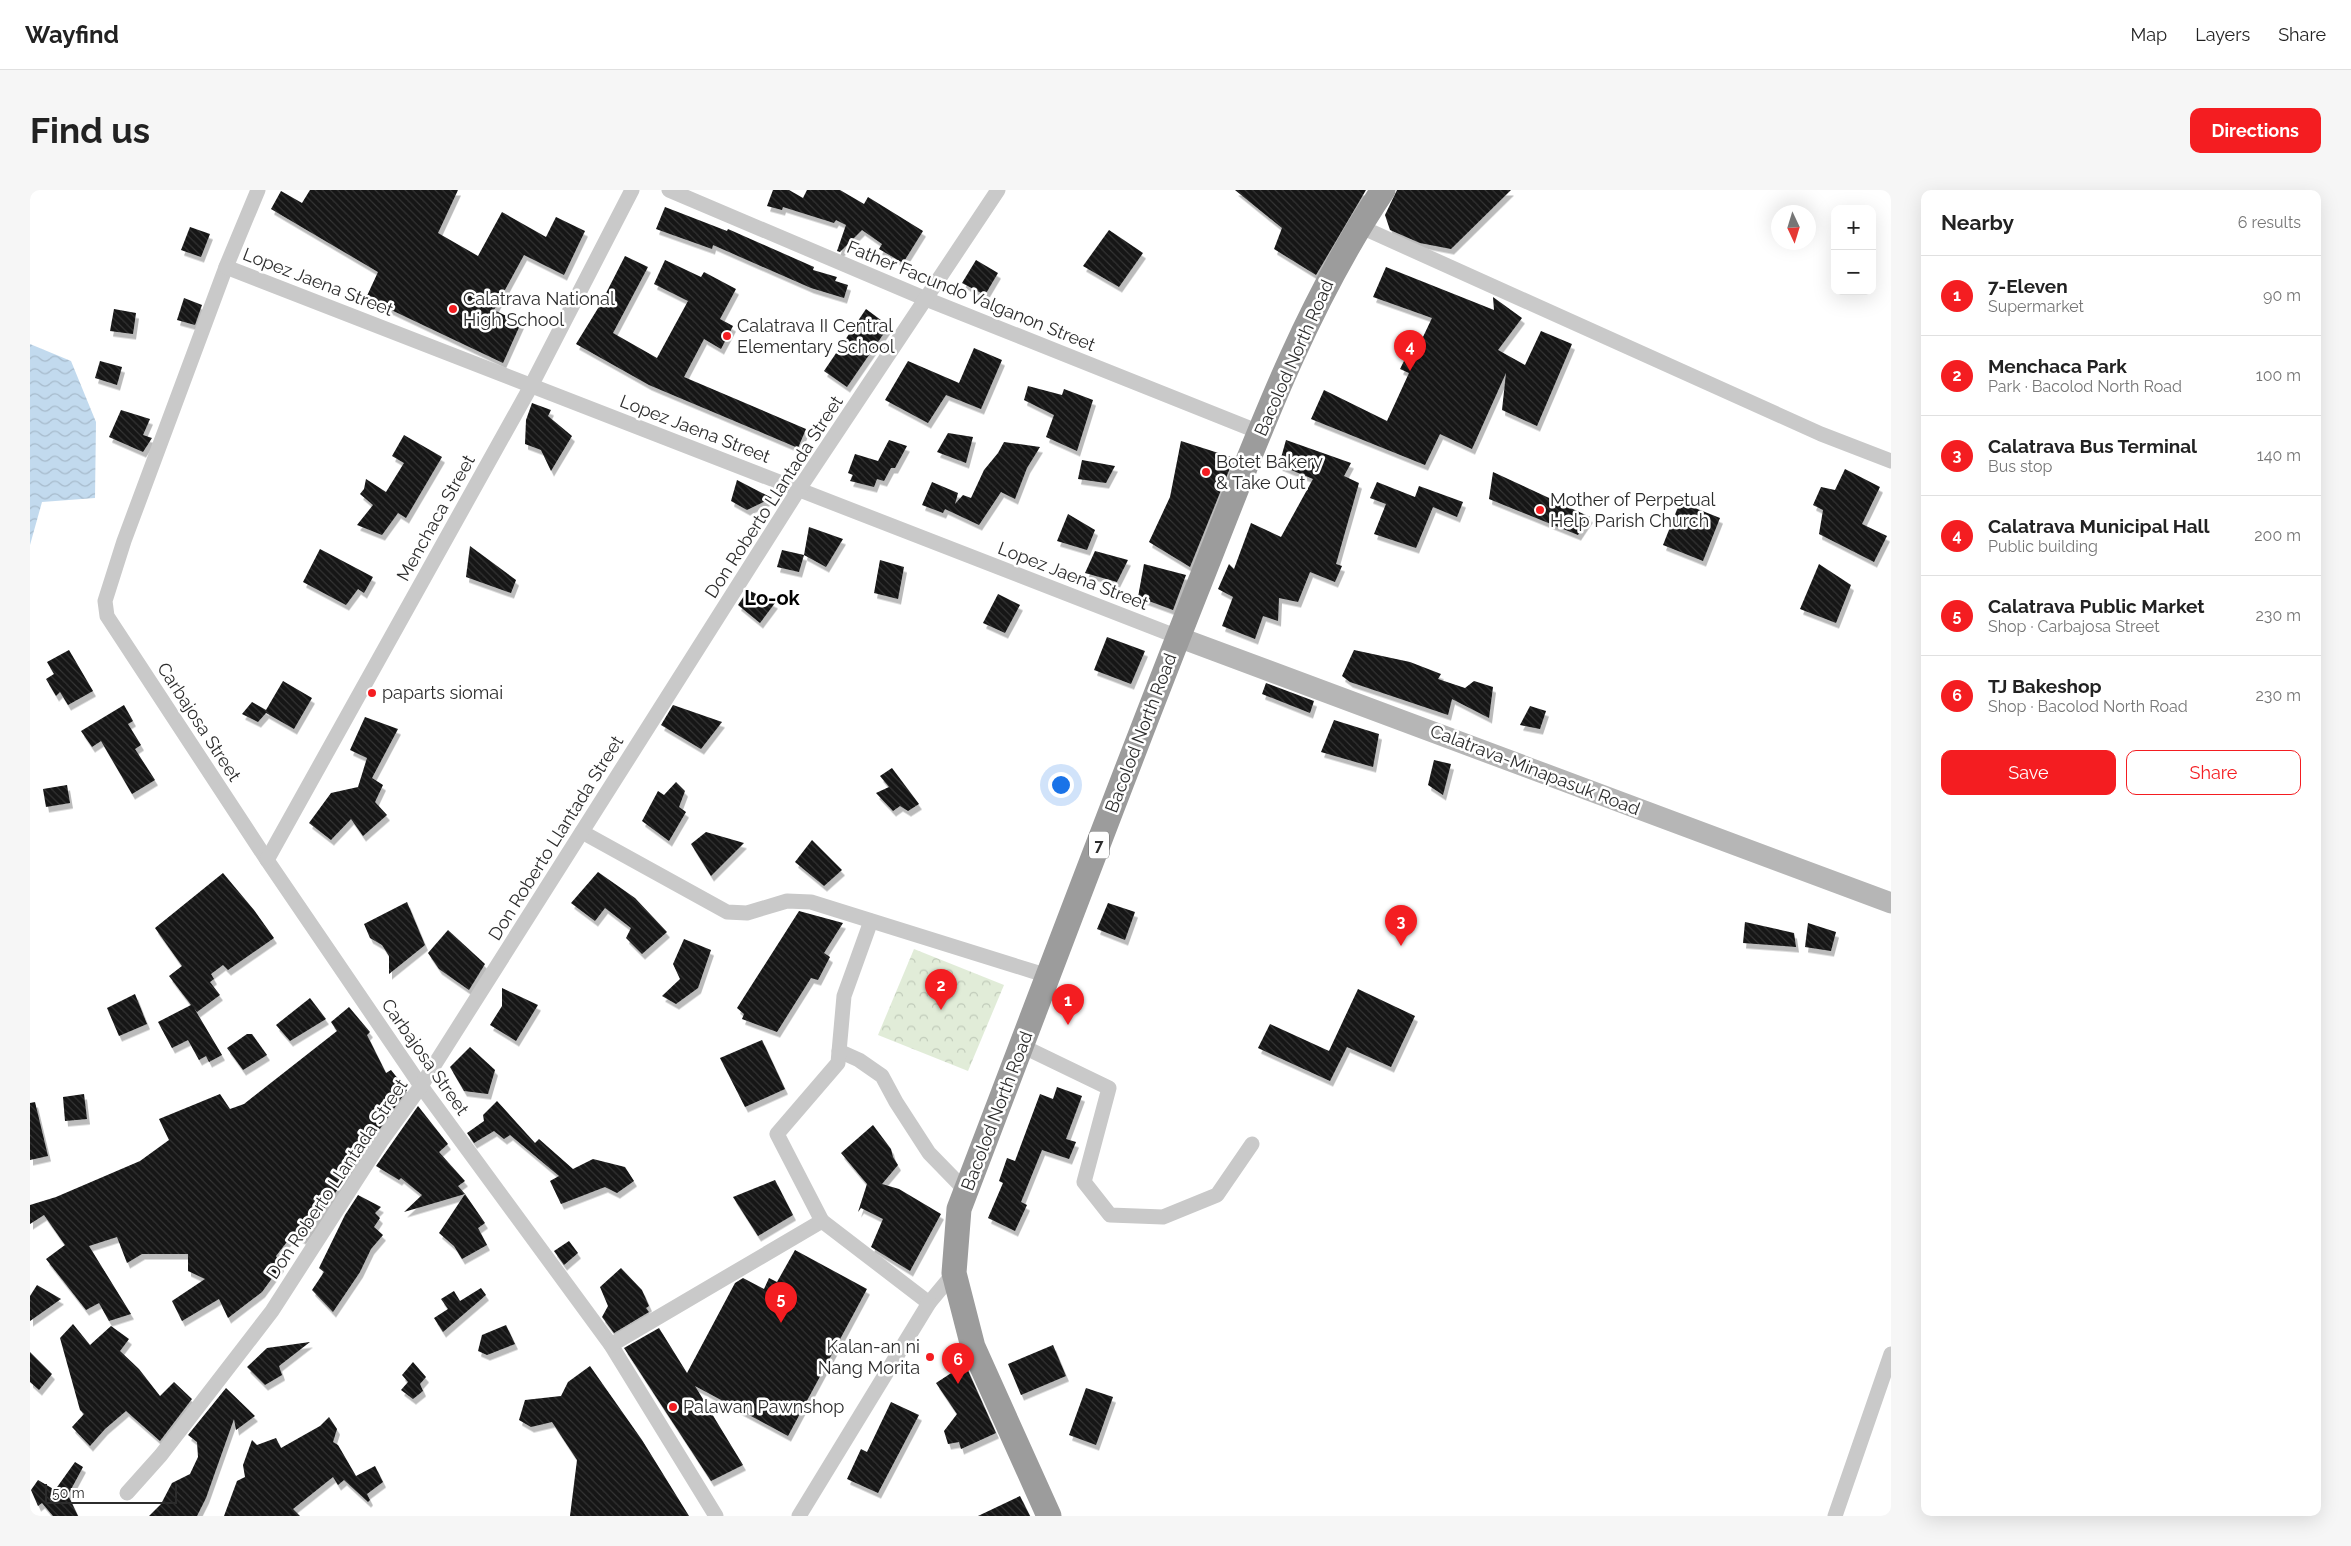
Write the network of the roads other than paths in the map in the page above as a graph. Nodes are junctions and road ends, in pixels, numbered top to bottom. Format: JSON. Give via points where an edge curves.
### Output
{"nodes":[{"id":1,"x":258,"y":190,"type":"edge"},
{"id":2,"x":632,"y":190,"type":"edge"},
{"id":3,"x":669,"y":190,"type":"edge"},
{"id":4,"x":998,"y":190,"type":"edge"},
{"id":5,"x":1383,"y":190,"type":"edge"},
{"id":6,"x":1359,"y":226,"type":"junction"},
{"id":7,"x":226,"y":267,"type":"junction"},
{"id":8,"x":926,"y":299,"type":"junction"},
{"id":9,"x":531,"y":386,"type":"junction"},
{"id":10,"x":1260,"y":432,"type":"junction"},
{"id":11,"x":1891,"y":461,"type":"edge"},
{"id":12,"x":799,"y":489,"type":"junction"},
{"id":13,"x":1178,"y":637,"type":"junction"},
{"id":14,"x":582,"y":832,"type":"junction"},
{"id":15,"x":266,"y":860,"type":"junction"},
{"id":16,"x":1891,"y":903,"type":"edge"},
{"id":17,"x":871,"y":921,"type":"junction"},
{"id":18,"x":1048,"y":976,"type":"junction"},
{"id":19,"x":1022,"y":1046,"type":"junction"},
{"id":20,"x":839,"y":1051,"type":"junction"},
{"id":21,"x":421,"y":1086,"type":"junction"},
{"id":22,"x":1252,"y":1144,"type":"dead end"},
{"id":23,"x":966,"y":1191,"type":"junction"},
{"id":24,"x":822,"y":1221,"type":"junction"},
{"id":25,"x":954,"y":1273,"type":"junction"},
{"id":26,"x":929,"y":1303,"type":"junction"},
{"id":27,"x":611,"y":1345,"type":"junction"},
{"id":28,"x":1891,"y":1354,"type":"edge"},
{"id":29,"x":126,"y":1493,"type":"dead end"},
{"id":30,"x":716,"y":1516,"type":"edge"},
{"id":31,"x":799,"y":1516,"type":"edge"},
{"id":32,"x":1049,"y":1516,"type":"edge"},
{"id":33,"x":1835,"y":1516,"type":"edge"}],
"edges":[{"from":1,"to":7,"type":"street"},
{"from":2,"to":9,"type":"street","name":"Menchaca Street"},
{"from":3,"to":8,"type":"street","name":"Father Facundo Valganon Street"},
{"from":4,"to":8,"type":"street","name":"Don Roberto Llantada Street"},
{"from":5,"to":6,"type":"highway","name":"Bacolod North Road","number":"7"},
{"from":6,"to":10,"type":"highway","name":"Bacolod North Road","number":"7","via":[[1330,276],[1285,370]]},
{"from":6,"to":11,"type":"street","via":[[1820,434]]},
{"from":7,"to":9,"type":"street","name":"Lopez Jaena Street"},
{"from":7,"to":15,"type":"street","name":"Carbajosa Street","via":[[124,541],[105,601],[108,616]]},
{"from":8,"to":10,"type":"street","name":"Father Facundo Valganon Street"},
{"from":8,"to":12,"type":"street","name":"Don Roberto Llantada Street"},
{"from":9,"to":12,"type":"street","name":"Lopez Jaena Street"},
{"from":9,"to":15,"type":"street","name":"Menchaca Street"},
{"from":10,"to":13,"type":"highway","name":"Bacolod North Road","number":"7"},
{"from":12,"to":13,"type":"street","name":"Lopez Jaena Street"},
{"from":12,"to":14,"type":"street","name":"Don Roberto Llantada Street"},
{"from":13,"to":16,"type":"main road","name":"Calatrava-Minapasuk Road"},
{"from":13,"to":18,"type":"highway","name":"Bacolod North Road","number":"7"},
{"from":14,"to":17,"type":"street","via":[[727,912],[747,912],[787,901],[811,902]]},
{"from":14,"to":21,"type":"street","name":"Don Roberto Llantada Street"},
{"from":15,"to":21,"type":"street","name":"Carbajosa Street"},
{"from":17,"to":18,"type":"street"},
{"from":17,"to":20,"type":"street","via":[[844,996]]},
{"from":18,"to":19,"type":"highway","name":"Bacolod North Road","number":"7"},
{"from":19,"to":22,"type":"street","via":[[1109,1088],[1084,1182],[1110,1215],[1163,1217],[1217,1195]]},
{"from":19,"to":23,"type":"highway","name":"Bacolod North Road","number":"7"},
{"from":20,"to":23,"type":"street","via":[[860,1060],[882,1076],[929,1154]]},
{"from":20,"to":24,"type":"street","via":[[838,1064],[777,1134]]},
{"from":21,"to":27,"type":"street","name":"Carbajosa Street"},
{"from":21,"to":29,"type":"street","name":"Don Roberto Llantada Street","via":[[382,1140],[272,1311],[161,1455]]},
{"from":23,"to":25,"type":"highway","name":"Bacolod North Road","number":"7","via":[[959,1209]]},
{"from":24,"to":26,"type":"street"},
{"from":24,"to":27,"type":"street"},
{"from":25,"to":26,"type":"street"},
{"from":25,"to":32,"type":"highway","name":"Bacolod North Road","number":"7","via":[[972,1347]]},
{"from":26,"to":31,"type":"street"},
{"from":27,"to":30,"type":"street","name":"Carbajosa Street"},
{"from":28,"to":33,"type":"street"}]}
